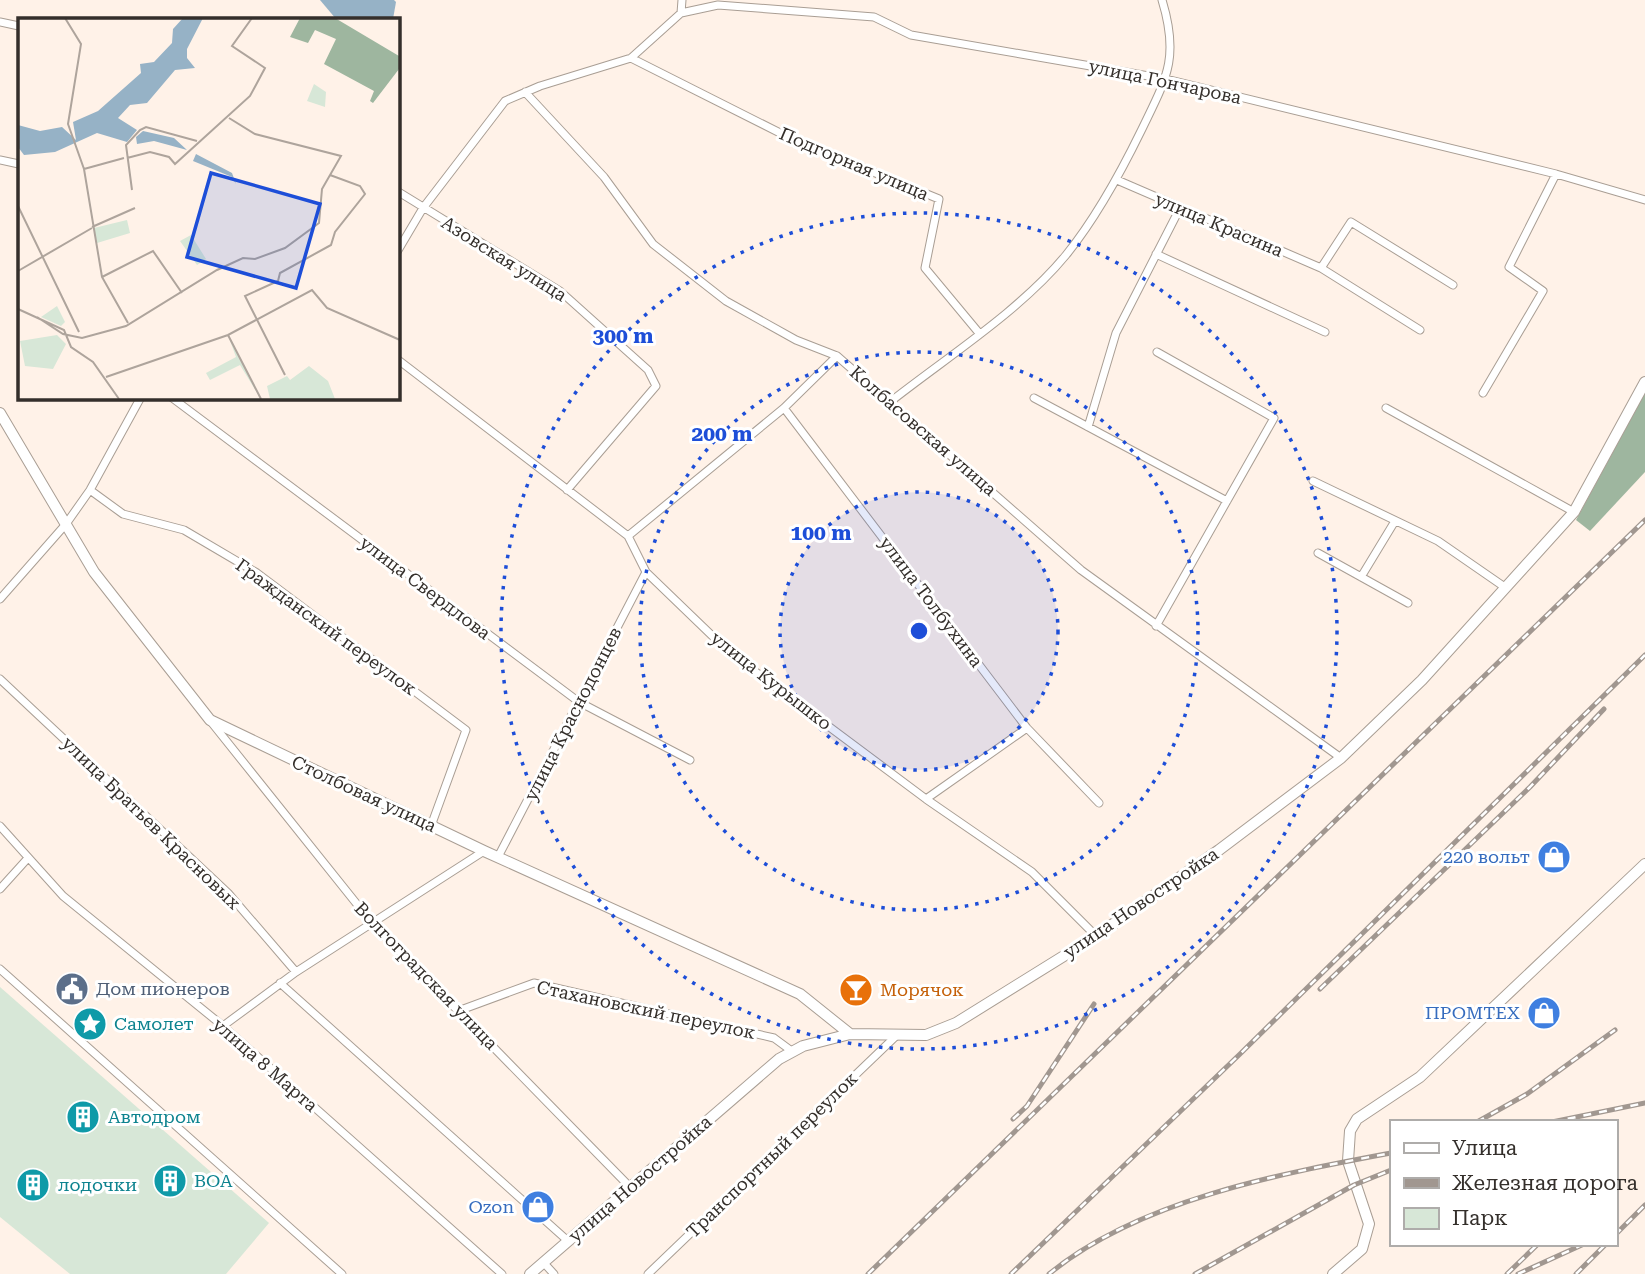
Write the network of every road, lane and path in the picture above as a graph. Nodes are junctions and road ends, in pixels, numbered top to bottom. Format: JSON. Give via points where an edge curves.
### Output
{"nodes":[{"id":1,"x":682,"y":0,"type":"edge"},
{"id":2,"x":1162,"y":0,"type":"edge"},
{"id":3,"x":681,"y":13,"type":"junction"},
{"id":4,"x":0,"y":22,"type":"edge"},
{"id":5,"x":18,"y":26,"type":"edge"},
{"id":6,"x":631,"y":58,"type":"junction"},
{"id":7,"x":1166,"y":79,"type":"junction"},
{"id":8,"x":525,"y":92,"type":"junction"},
{"id":9,"x":0,"y":160,"type":"edge"},
{"id":10,"x":18,"y":164,"type":"edge"},
{"id":11,"x":1556,"y":174,"type":"junction"},
{"id":12,"x":1116,"y":180,"type":"junction"},
{"id":13,"x":399,"y":192,"type":"edge"},
{"id":14,"x":1645,"y":200,"type":"edge"},
{"id":15,"x":423,"y":208,"type":"junction"},
{"id":16,"x":1180,"y":208,"type":"junction"},
{"id":17,"x":399,"y":249,"type":"edge"},
{"id":18,"x":1156,"y":254,"type":"junction"},
{"id":19,"x":1321,"y":268,"type":"junction"},
{"id":20,"x":1453,"y":285,"type":"dead end"},
{"id":21,"x":1420,"y":330,"type":"dead end"},
{"id":22,"x":1325,"y":332,"type":"dead end"},
{"id":23,"x":979,"y":333,"type":"junction"},
{"id":24,"x":1157,"y":352,"type":"dead end"},
{"id":25,"x":837,"y":356,"type":"junction"},
{"id":26,"x":399,"y":361,"type":"edge"},
{"id":27,"x":1645,"y":382,"type":"edge"},
{"id":28,"x":1483,"y":393,"type":"dead end"},
{"id":29,"x":1034,"y":398,"type":"dead end"},
{"id":30,"x":140,"y":399,"type":"edge"},
{"id":31,"x":174,"y":399,"type":"edge"},
{"id":32,"x":890,"y":402,"type":"junction"},
{"id":33,"x":784,"y":408,"type":"junction"},
{"id":34,"x":1386,"y":408,"type":"dead end"},
{"id":35,"x":0,"y":413,"type":"edge"},
{"id":36,"x":1088,"y":427,"type":"junction"},
{"id":37,"x":1313,"y":481,"type":"dead end"},
{"id":38,"x":90,"y":489,"type":"junction"},
{"id":39,"x":568,"y":489,"type":"junction"},
{"id":40,"x":1227,"y":501,"type":"junction"},
{"id":41,"x":1574,"y":512,"type":"junction"},
{"id":42,"x":1395,"y":521,"type":"junction"},
{"id":43,"x":66,"y":524,"type":"junction"},
{"id":44,"x":628,"y":536,"type":"junction"},
{"id":45,"x":1318,"y":553,"type":"dead end"},
{"id":46,"x":646,"y":572,"type":"junction"},
{"id":47,"x":1361,"y":577,"type":"junction"},
{"id":48,"x":1506,"y":588,"type":"junction"},
{"id":49,"x":0,"y":599,"type":"edge"},
{"id":50,"x":1408,"y":603,"type":"dead end"},
{"id":51,"x":1156,"y":626,"type":"junction"},
{"id":52,"x":0,"y":679,"type":"edge"},
{"id":53,"x":579,"y":702,"type":"junction"},
{"id":54,"x":210,"y":720,"type":"junction"},
{"id":55,"x":1027,"y":729,"type":"junction"},
{"id":56,"x":1341,"y":758,"type":"junction"},
{"id":57,"x":690,"y":760,"type":"dead end"},
{"id":58,"x":926,"y":799,"type":"junction"},
{"id":59,"x":1099,"y":803,"type":"dead end"},
{"id":60,"x":0,"y":826,"type":"edge"},
{"id":61,"x":431,"y":826,"type":"junction"},
{"id":62,"x":484,"y":851,"type":"junction"},
{"id":63,"x":499,"y":855,"type":"junction"},
{"id":64,"x":28,"y":858,"type":"junction"},
{"id":65,"x":1645,"y":864,"type":"edge"},
{"id":66,"x":0,"y":889,"type":"edge"},
{"id":67,"x":372,"y":923,"type":"junction"},
{"id":68,"x":1097,"y":936,"type":"junction"},
{"id":69,"x":0,"y":969,"type":"edge"},
{"id":70,"x":296,"y":972,"type":"junction"},
{"id":71,"x":280,"y":983,"type":"junction"},
{"id":72,"x":458,"y":1012,"type":"junction"},
{"id":73,"x":223,"y":1026,"type":"junction"},
{"id":74,"x":850,"y":1034,"type":"junction"},
{"id":75,"x":896,"y":1036,"type":"junction"},
{"id":76,"x":793,"y":1052,"type":"junction"},
{"id":77,"x":630,"y":1187,"type":"junction"},
{"id":78,"x":568,"y":1241,"type":"junction"},
{"id":79,"x":543,"y":1262,"type":"junction"},
{"id":80,"x":342,"y":1274,"type":"edge"},
{"id":81,"x":502,"y":1274,"type":"edge"},
{"id":82,"x":530,"y":1274,"type":"edge"},
{"id":83,"x":554,"y":1274,"type":"edge"},
{"id":84,"x":648,"y":1274,"type":"edge"},
{"id":85,"x":1332,"y":1274,"type":"edge"}],
"edges":[{"from":1,"to":3,"type":"street"},
{"from":2,"to":7,"type":"street","via":[[1172,53]]},
{"from":3,"to":6,"type":"street"},
{"from":3,"to":7,"type":"street","name":"улица Гончарова","via":[[718,5],[874,17],[911,35]]},
{"from":4,"to":5,"type":"street"},
{"from":6,"to":8,"type":"street"},
{"from":6,"to":23,"type":"street","name":"Подгорная улица","via":[[790,138],[939,199],[925,268]]},
{"from":7,"to":11,"type":"street","name":"улица Гончарова"},
{"from":7,"to":12,"type":"street"},
{"from":8,"to":15,"type":"street","via":[[505,101]]},
{"from":8,"to":25,"type":"street","name":"Колбасовская улица","via":[[604,177],[653,244],[726,301],[796,340]]},
{"from":9,"to":10,"type":"street"},
{"from":11,"to":14,"type":"street","name":"улица Гончарова"},
{"from":11,"to":28,"type":"street","via":[[1509,267],[1543,291]]},
{"from":12,"to":16,"type":"street","name":"улица Красина"},
{"from":12,"to":23,"type":"street","via":[[1067,254]]},
{"from":13,"to":15,"type":"street","name":"Азовская улица"},
{"from":15,"to":17,"type":"street"},
{"from":15,"to":39,"type":"street","name":"Азовская улица","via":[[560,291],[648,370],[656,386]]},
{"from":16,"to":18,"type":"street"},
{"from":16,"to":19,"type":"street","name":"улица Красина"},
{"from":18,"to":22,"type":"street"},
{"from":18,"to":36,"type":"street","via":[[1116,333]]},
{"from":19,"to":20,"type":"street","via":[[1351,222]]},
{"from":19,"to":21,"type":"street","name":"улица Красина"},
{"from":23,"to":32,"type":"street"},
{"from":24,"to":40,"type":"street","via":[[1274,418]]},
{"from":25,"to":32,"type":"street","name":"Колбасовская улица"},
{"from":25,"to":33,"type":"street"},
{"from":26,"to":39,"type":"street","name":"улица Курышко"},
{"from":27,"to":41,"type":"main road","name":"улица Новостройка"},
{"from":29,"to":36,"type":"street"},
{"from":30,"to":38,"type":"street"},
{"from":31,"to":53,"type":"street","name":"улица Свердлова"},
{"from":32,"to":51,"type":"street","name":"Колбасовская улица","via":[[1081,570]]},
{"from":33,"to":44,"type":"street"},
{"from":33,"to":55,"type":"street","name":"улица Толбухина"},
{"from":34,"to":41,"type":"street"},
{"from":35,"to":43,"type":"main road","name":"Столбовая улица"},
{"from":36,"to":40,"type":"street"},
{"from":37,"to":42,"type":"street"},
{"from":38,"to":43,"type":"street"},
{"from":38,"to":61,"type":"street","name":"Гражданский переулок","via":[[123,514],[184,530],[257,573],[466,730]]},
{"from":39,"to":44,"type":"street","name":"улица Курышко"},
{"from":40,"to":51,"type":"street"},
{"from":41,"to":48,"type":"main road","name":"улица Новостройка"},
{"from":42,"to":47,"type":"street"},
{"from":42,"to":48,"type":"street","via":[[1438,541]]},
{"from":43,"to":49,"type":"street"},
{"from":43,"to":54,"type":"main road","name":"Столбовая улица","via":[[94,572]]},
{"from":44,"to":46,"type":"street","name":"улица Курышко"},
{"from":45,"to":47,"type":"street"},
{"from":46,"to":53,"type":"street","name":"улица Краснодонцев"},
{"from":46,"to":58,"type":"street","name":"улица Курышко","via":[[729,652]]},
{"from":47,"to":50,"type":"street"},
{"from":48,"to":56,"type":"main road","name":"улица Новостройка","via":[[1422,680]]},
{"from":51,"to":56,"type":"street","name":"Колбасовская улица"},
{"from":52,"to":70,"type":"street","name":"улица Братьев Красновых","via":[[228,893]]},
{"from":53,"to":57,"type":"street","name":"улица Свердлова"},
{"from":53,"to":63,"type":"street","name":"улица Краснодонцев"},
{"from":54,"to":61,"type":"main road","name":"Столбовая улица"},
{"from":54,"to":67,"type":"street","name":"Волгоградская улица"},
{"from":55,"to":58,"type":"street"},
{"from":55,"to":59,"type":"street","name":"улица Толбухина"},
{"from":56,"to":68,"type":"main road","name":"улица Новостройка"},
{"from":58,"to":68,"type":"street","name":"улица Курышко","via":[[1032,873]]},
{"from":60,"to":64,"type":"street","name":"улица 8 Марта"},
{"from":61,"to":62,"type":"main road","name":"Столбовая улица"},
{"from":62,"to":63,"type":"main road","name":"Столбовая улица"},
{"from":62,"to":67,"type":"street"},
{"from":63,"to":74,"type":"main road","name":"Столбовая улица","via":[[800,994]]},
{"from":64,"to":66,"type":"street"},
{"from":64,"to":73,"type":"street","name":"улица 8 Марта","via":[[64,896]]},
{"from":65,"to":85,"type":"main road","via":[[1420,1077],[1357,1119],[1350,1131],[1348,1161],[1370,1224],[1362,1249]]},
{"from":67,"to":70,"type":"street"},
{"from":67,"to":72,"type":"street","name":"Волгоградская улица"},
{"from":68,"to":75,"type":"main road","name":"улица Новостройка","via":[[956,1023],[926,1035]]},
{"from":69,"to":80,"type":"street"},
{"from":70,"to":71,"type":"street"},
{"from":71,"to":73,"type":"street"},
{"from":71,"to":78,"type":"street"},
{"from":72,"to":76,"type":"street","name":"Стахановский переулок","via":[[534,983],[774,1038]]},
{"from":72,"to":77,"type":"street","name":"Волгоградская улица"},
{"from":73,"to":81,"type":"street","name":"улица 8 Марта"},
{"from":74,"to":75,"type":"main road","name":"улица Новостройка"},
{"from":74,"to":76,"type":"main road","name":"улица Новостройка"},
{"from":75,"to":84,"type":"street","name":"Транспортный переулок"},
{"from":76,"to":77,"type":"main road","name":"улица Новостройка"},
{"from":77,"to":78,"type":"main road","name":"улица Новостройка"},
{"from":78,"to":79,"type":"main road","name":"улица Новостройка"},
{"from":79,"to":82,"type":"main road","name":"улица Новостройка"},
{"from":79,"to":83,"type":"street"}]}
